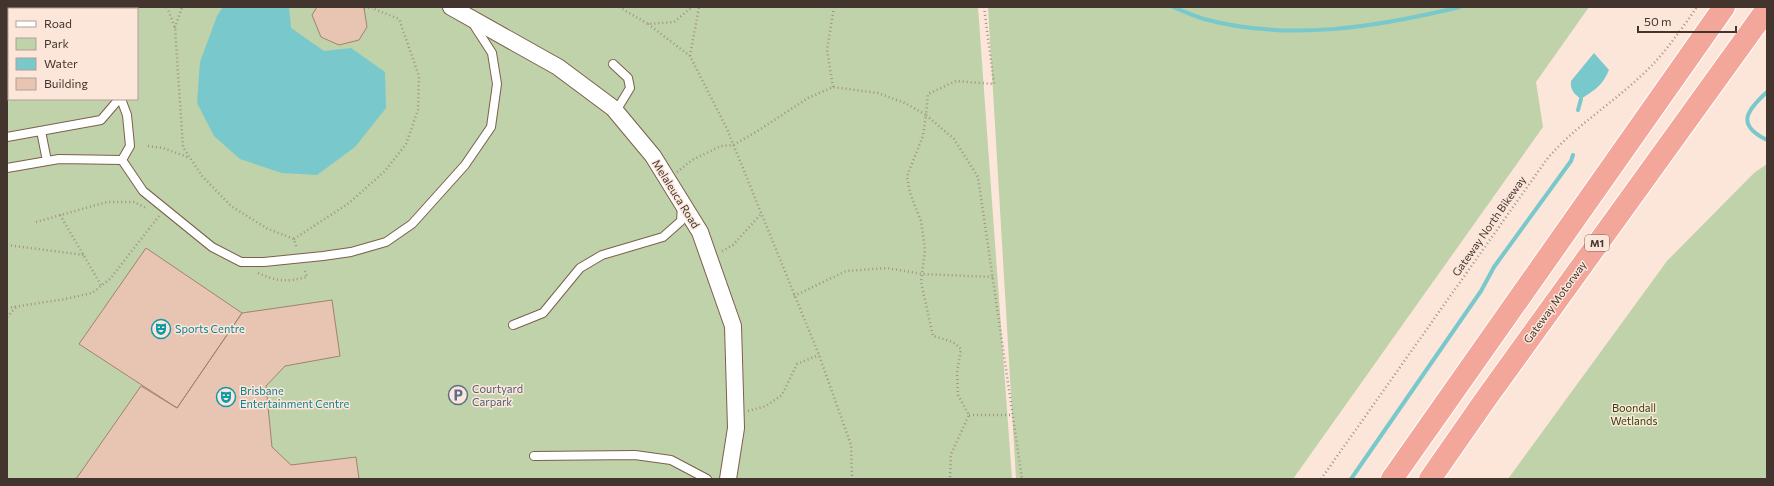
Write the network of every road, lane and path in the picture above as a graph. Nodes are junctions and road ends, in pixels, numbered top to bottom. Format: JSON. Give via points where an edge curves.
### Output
{"nodes":[{"id":1,"x":167,"y":7,"type":"edge"},
{"id":2,"x":182,"y":7,"type":"edge"},
{"id":3,"x":452,"y":7,"type":"edge"},
{"id":4,"x":619,"y":7,"type":"edge"},
{"id":5,"x":692,"y":7,"type":"edge"},
{"id":6,"x":699,"y":7,"type":"edge"},
{"id":7,"x":834,"y":7,"type":"edge"},
{"id":8,"x":984,"y":7,"type":"edge"},
{"id":9,"x":1697,"y":7,"type":"edge"},
{"id":10,"x":1724,"y":7,"type":"edge"},
{"id":11,"x":364,"y":8,"type":"dead end"},
{"id":12,"x":373,"y":8,"type":"edge"},
{"id":13,"x":1767,"y":9,"type":"edge"},
{"id":14,"x":469,"y":16,"type":"junction"},
{"id":15,"x":648,"y":24,"type":"junction"},
{"id":16,"x":175,"y":28,"type":"junction"},
{"id":17,"x":690,"y":56,"type":"junction"},
{"id":18,"x":613,"y":64,"type":"dead end"},
{"id":19,"x":833,"y":87,"type":"junction"},
{"id":20,"x":119,"y":100,"type":"edge"},
{"id":21,"x":120,"y":100,"type":"edge"},
{"id":22,"x":616,"y":111,"type":"junction"},
{"id":23,"x":926,"y":115,"type":"junction"},
{"id":24,"x":41,"y":131,"type":"junction"},
{"id":25,"x":7,"y":138,"type":"edge"},
{"id":26,"x":733,"y":145,"type":"junction"},
{"id":27,"x":148,"y":146,"type":"dead end"},
{"id":28,"x":191,"y":158,"type":"junction"},
{"id":29,"x":122,"y":160,"type":"junction"},
{"id":30,"x":47,"y":161,"type":"junction"},
{"id":31,"x":7,"y":168,"type":"edge"},
{"id":32,"x":668,"y":180,"type":"junction"},
{"id":33,"x":682,"y":203,"type":"junction"},
{"id":34,"x":147,"y":208,"type":"dead end"},
{"id":35,"x":154,"y":211,"type":"dead end"},
{"id":36,"x":160,"y":214,"type":"junction"},
{"id":37,"x":761,"y":214,"type":"junction"},
{"id":38,"x":60,"y":215,"type":"junction"},
{"id":39,"x":166,"y":219,"type":"dead end"},
{"id":40,"x":36,"y":222,"type":"dead end"},
{"id":41,"x":294,"y":239,"type":"junction"},
{"id":42,"x":7,"y":245,"type":"edge"},
{"id":43,"x":298,"y":249,"type":"dead end"},
{"id":44,"x":84,"y":255,"type":"junction"},
{"id":45,"x":709,"y":257,"type":"junction"},
{"id":46,"x":304,"y":268,"type":"dead end"},
{"id":47,"x":256,"y":272,"type":"dead end"},
{"id":48,"x":922,"y":274,"type":"junction"},
{"id":49,"x":993,"y":277,"type":"junction"},
{"id":50,"x":101,"y":286,"type":"junction"},
{"id":51,"x":794,"y":296,"type":"junction"},
{"id":52,"x":17,"y":306,"type":"junction"},
{"id":53,"x":7,"y":308,"type":"edge"},
{"id":54,"x":7,"y":317,"type":"edge"},
{"id":55,"x":513,"y":325,"type":"dead end"},
{"id":56,"x":819,"y":355,"type":"junction"},
{"id":57,"x":736,"y":412,"type":"junction"},
{"id":58,"x":969,"y":415,"type":"junction"},
{"id":59,"x":1013,"y":415,"type":"junction"},
{"id":60,"x":534,"y":456,"type":"dead end"},
{"id":61,"x":707,"y":479,"type":"edge"},
{"id":62,"x":728,"y":479,"type":"edge"},
{"id":63,"x":852,"y":479,"type":"edge"},
{"id":64,"x":950,"y":479,"type":"edge"},
{"id":65,"x":1022,"y":479,"type":"edge"},
{"id":66,"x":1321,"y":479,"type":"edge"},
{"id":67,"x":1392,"y":479,"type":"edge"},
{"id":68,"x":1430,"y":479,"type":"edge"}],
"edges":[{"from":1,"to":16,"type":"path"},
{"from":2,"to":16,"type":"path"},
{"from":3,"to":14,"type":"street","name":"Melaleuca Road"},
{"from":4,"to":15,"type":"path"},
{"from":5,"to":15,"type":"path","via":[[674,22]]},
{"from":6,"to":17,"type":"path"},
{"from":7,"to":19,"type":"path","via":[[827,50]]},
{"from":8,"to":23,"type":"path","via":[[994,84],[956,81],[928,94]]},
{"from":9,"to":66,"type":"path","name":"Gateway North Bikeway","via":[[1642,75],[1570,134],[1547,159]]},
{"from":10,"to":67,"type":"highway"},
{"from":11,"to":12,"type":"path"},
{"from":12,"to":41,"type":"path","via":[[399,19],[420,76],[418,110],[406,144],[385,171],[355,198]]},
{"from":13,"to":68,"type":"highway","name":"Gateway Motorway","number":"M1"},
{"from":14,"to":22,"type":"street","name":"Melaleuca Road","via":[[558,67]]},
{"from":14,"to":29,"type":"lane","via":[[492,53],[497,84],[491,127],[465,165],[412,224],[386,242],[351,252],[323,256],[241,262],[212,247],[143,191]]},
{"from":15,"to":17,"type":"path"},
{"from":16,"to":28,"type":"path","via":[[184,147]]},
{"from":17,"to":26,"type":"path"},
{"from":18,"to":22,"type":"lane","via":[[628,78],[630,88]]},
{"from":19,"to":23,"type":"path","via":[[878,93],[905,103]]},
{"from":19,"to":26,"type":"path","via":[[808,98]]},
{"from":20,"to":24,"type":"lane","via":[[101,120]]},
{"from":21,"to":29,"type":"lane","via":[[127,115],[130,146]]},
{"from":22,"to":32,"type":"street","name":"Melaleuca Road","via":[[653,156]]},
{"from":23,"to":48,"type":"path","via":[[923,136],[906,176],[921,221],[925,250]]},
{"from":23,"to":49,"type":"path","via":[[954,139],[978,177]]},
{"from":24,"to":25,"type":"lane"},
{"from":24,"to":30,"type":"lane"},
{"from":26,"to":32,"type":"path","via":[[721,146],[692,160]]},
{"from":26,"to":37,"type":"path"},
{"from":27,"to":28,"type":"path","via":[[163,148]]},
{"from":28,"to":41,"type":"path","via":[[202,176],[231,206],[268,229]]},
{"from":29,"to":30,"type":"lane"},
{"from":30,"to":31,"type":"lane"},
{"from":32,"to":33,"type":"street","name":"Melaleuca Road"},
{"from":33,"to":45,"type":"street","name":"Melaleuca Road","via":[[700,232]]},
{"from":33,"to":55,"type":"lane","via":[[681,221],[663,237],[602,255],[580,268],[543,313]]},
{"from":34,"to":38,"type":"path","via":[[134,202],[108,202]]},
{"from":35,"to":36,"type":"path"},
{"from":36,"to":39,"type":"path"},
{"from":36,"to":50,"type":"path","via":[[110,279]]},
{"from":37,"to":45,"type":"path","via":[[733,245]]},
{"from":37,"to":51,"type":"path"},
{"from":38,"to":40,"type":"path"},
{"from":38,"to":44,"type":"path"},
{"from":41,"to":43,"type":"path"},
{"from":42,"to":44,"type":"path"},
{"from":44,"to":50,"type":"path"},
{"from":45,"to":57,"type":"street","name":"Melaleuca Road","via":[[733,326]]},
{"from":46,"to":47,"type":"path","via":[[307,278],[288,281]]},
{"from":48,"to":49,"type":"path"},
{"from":48,"to":51,"type":"path","via":[[887,268],[846,271]]},
{"from":48,"to":58,"type":"path","via":[[921,282],[933,336],[953,342],[961,349],[957,373],[958,395]]},
{"from":49,"to":59,"type":"path"},
{"from":50,"to":52,"type":"path","via":[[92,292],[66,299]]},
{"from":51,"to":56,"type":"path"},
{"from":52,"to":53,"type":"path"},
{"from":52,"to":54,"type":"path"},
{"from":56,"to":57,"type":"path","via":[[797,364],[782,395],[766,406],[748,412]]},
{"from":56,"to":63,"type":"path","via":[[851,445]]},
{"from":57,"to":62,"type":"street","name":"Melaleuca Road"},
{"from":58,"to":59,"type":"path"},
{"from":58,"to":64,"type":"path","via":[[951,454]]},
{"from":59,"to":65,"type":"path"},
{"from":60,"to":61,"type":"lane","via":[[635,455],[671,460]]}]}
